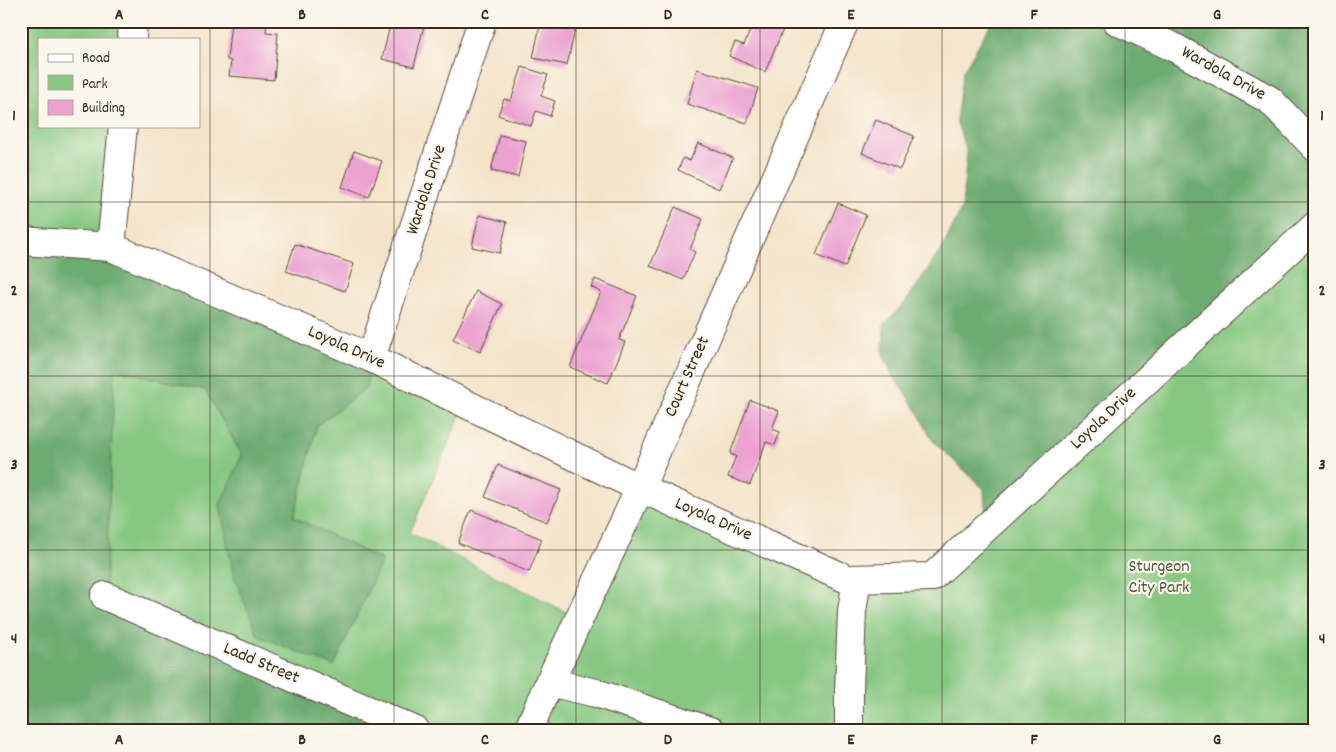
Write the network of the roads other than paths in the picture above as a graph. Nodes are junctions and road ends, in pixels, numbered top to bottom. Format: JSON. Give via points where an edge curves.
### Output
{"nodes":[{"id":1,"x":133,"y":21,"type":"edge"},
{"id":2,"x":482,"y":21,"type":"edge"},
{"id":3,"x":845,"y":21,"type":"edge"},
{"id":4,"x":1116,"y":21,"type":"edge"},
{"id":5,"x":132,"y":38,"type":"edge"},
{"id":6,"x":123,"y":128,"type":"edge"},
{"id":7,"x":1315,"y":147,"type":"edge"},
{"id":8,"x":1315,"y":226,"type":"edge"},
{"id":9,"x":21,"y":241,"type":"edge"},
{"id":10,"x":110,"y":247,"type":"junction"},
{"id":11,"x":371,"y":358,"type":"junction"},
{"id":12,"x":640,"y":488,"type":"junction"},
{"id":13,"x":857,"y":579,"type":"junction"},
{"id":14,"x":105,"y":596,"type":"dead end"},
{"id":15,"x":549,"y":682,"type":"junction"},
{"id":16,"x":416,"y":731,"type":"edge"},
{"id":17,"x":528,"y":731,"type":"edge"},
{"id":18,"x":710,"y":731,"type":"edge"},
{"id":19,"x":849,"y":731,"type":"edge"}],
"edges":[{"from":1,"to":5,"type":"street"},
{"from":2,"to":11,"type":"street","name":"Wardola Drive"},
{"from":3,"to":12,"type":"street","name":"Court Street"},
{"from":4,"to":7,"type":"street","name":"Wardola Drive","via":[[1270,100]]},
{"from":6,"to":10,"type":"street"},
{"from":8,"to":13,"type":"street","name":"Loyola Drive","via":[[932,577]]},
{"from":9,"to":10,"type":"street","name":"Loyola Drive"},
{"from":10,"to":11,"type":"street","name":"Loyola Drive"},
{"from":11,"to":12,"type":"street","name":"Loyola Drive"},
{"from":12,"to":13,"type":"street","name":"Loyola Drive","via":[[848,579]]},
{"from":12,"to":15,"type":"street","name":"Court Street"},
{"from":13,"to":19,"type":"street","via":[[852,611]]},
{"from":14,"to":16,"type":"street","name":"Ladd Street"},
{"from":15,"to":17,"type":"street","name":"Court Street"},
{"from":15,"to":18,"type":"street","via":[[596,693]]}]}
